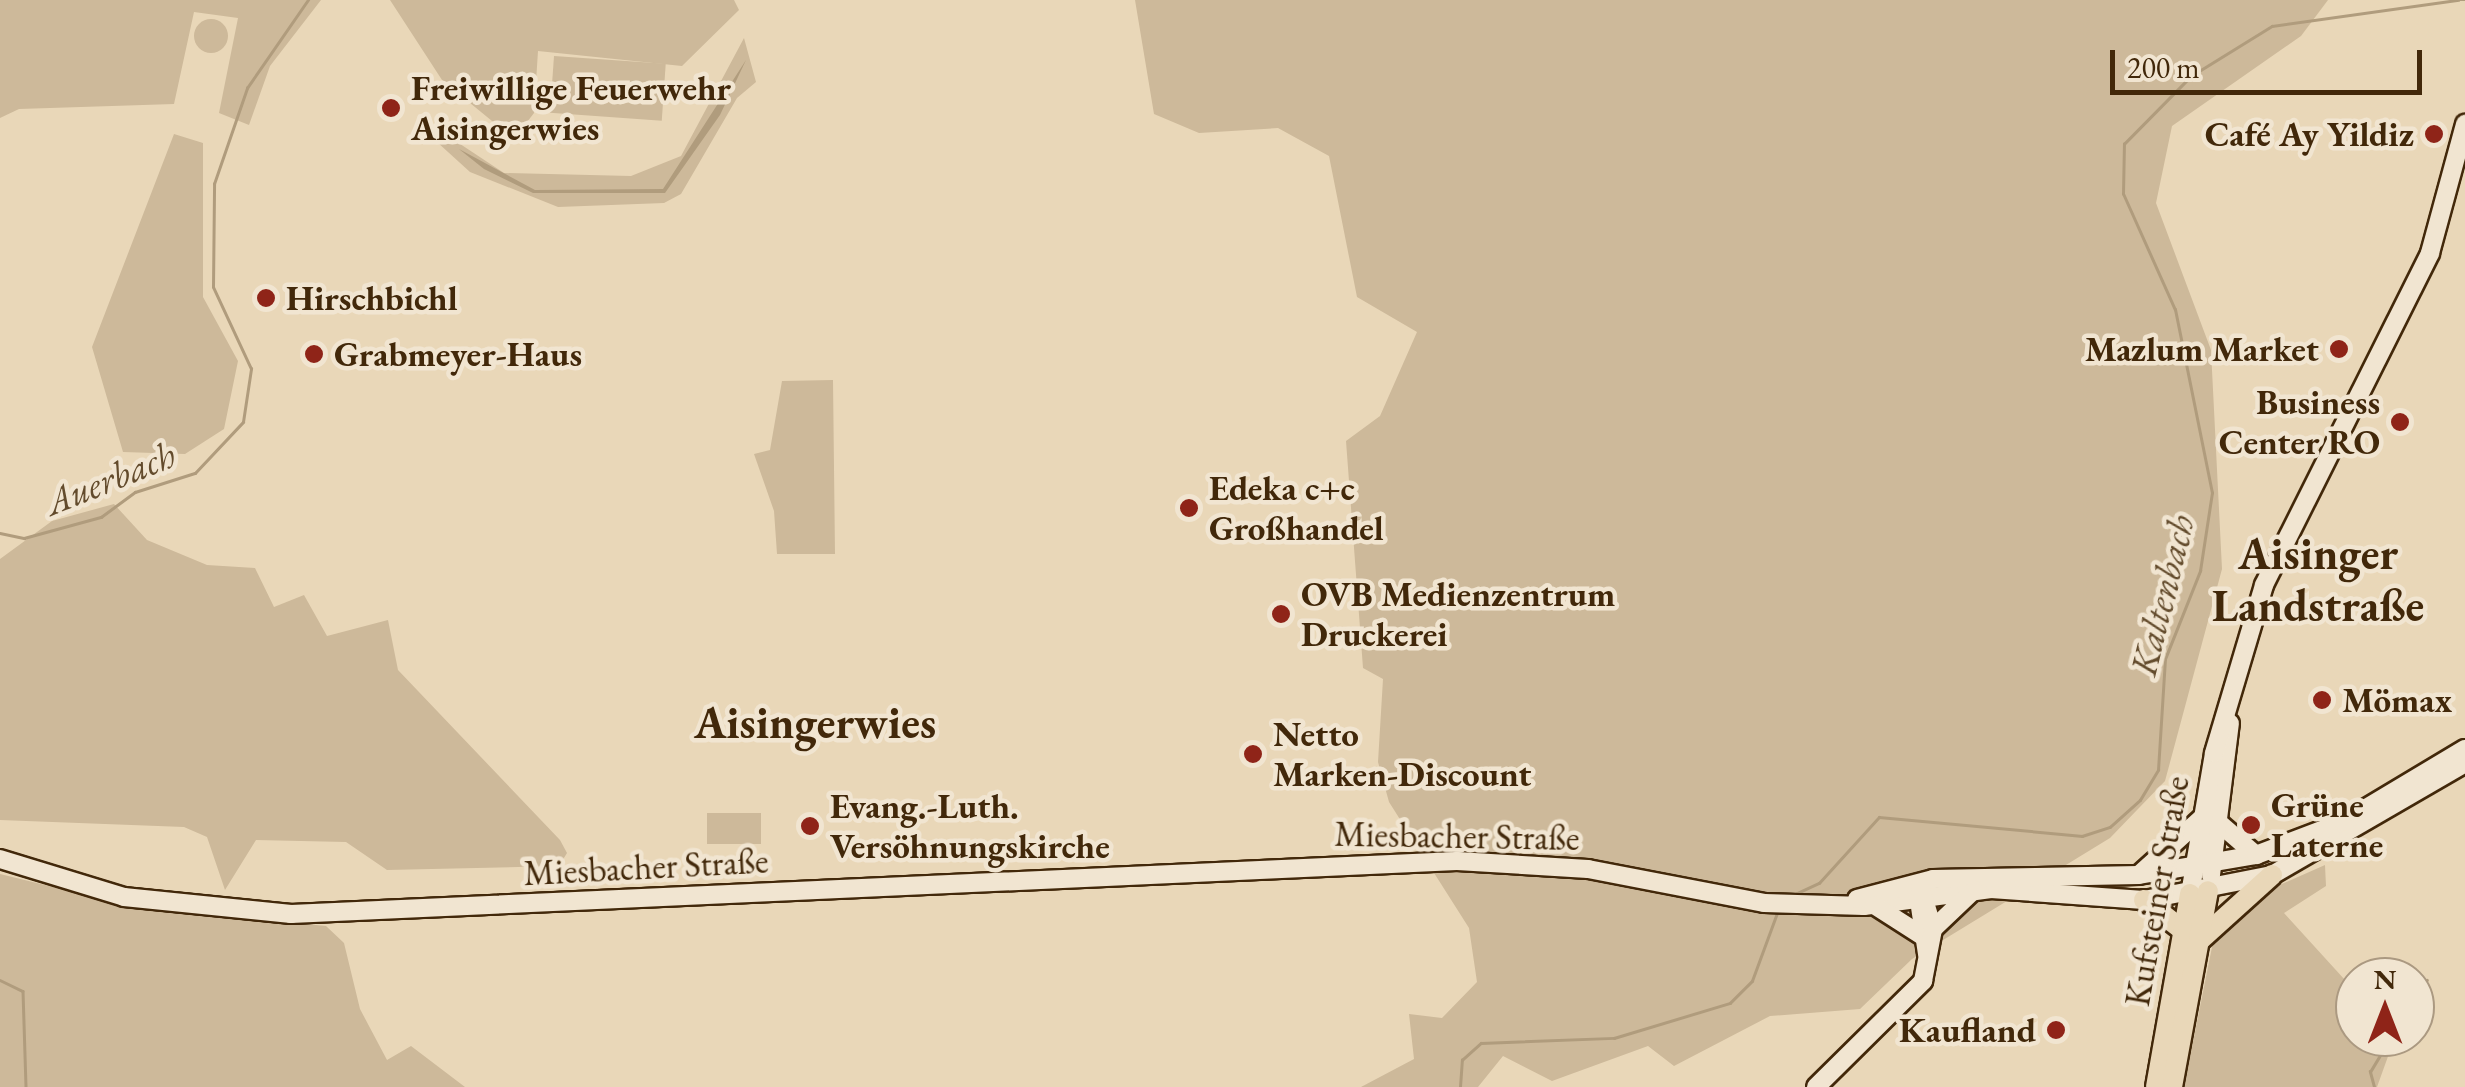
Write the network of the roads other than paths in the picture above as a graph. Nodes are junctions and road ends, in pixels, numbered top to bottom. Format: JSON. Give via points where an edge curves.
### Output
{"nodes":[{"id":1,"x":2465,"y":124,"type":"edge"},
{"id":2,"x":2465,"y":749,"type":"edge"},
{"id":3,"x":2465,"y":763,"type":"edge"},
{"id":4,"x":2211,"y":820,"type":"junction"},
{"id":5,"x":2256,"y":856,"type":"junction"},
{"id":6,"x":0,"y":859,"type":"edge"},
{"id":7,"x":2203,"y":866,"type":"junction"},
{"id":8,"x":2139,"y":875,"type":"junction"},
{"id":9,"x":2272,"y":875,"type":"junction"},
{"id":10,"x":1975,"y":890,"type":"junction"},
{"id":11,"x":1919,"y":892,"type":"junction"},
{"id":12,"x":2199,"y":892,"type":"junction"},
{"id":13,"x":2144,"y":900,"type":"junction"},
{"id":14,"x":1874,"y":905,"type":"junction"},
{"id":15,"x":1838,"y":906,"type":"junction"},
{"id":16,"x":1927,"y":932,"type":"junction"},
{"id":17,"x":2192,"y":936,"type":"junction"},
{"id":18,"x":1816,"y":1087,"type":"edge"},
{"id":19,"x":2156,"y":1087,"type":"edge"},
{"id":20,"x":2172,"y":1087,"type":"edge"}],
"edges":[{"from":1,"to":4,"type":"main road","name":"Kufsteiner Straße","via":[[2430,252],[2276,554],[2230,709]]},
{"from":2,"to":5,"type":"main road","name":"Miesbacher Straße","via":[[2343,822]]},
{"from":3,"to":9,"type":"main road","name":"Miesbacher Straße"},
{"from":4,"to":5,"type":"main road"},
{"from":4,"to":7,"type":"main road","name":"Kufsteiner Straße"},
{"from":4,"to":8,"type":"main road"},
{"from":5,"to":7,"type":"main road","name":"Miesbacher Straße"},
{"from":6,"to":15,"type":"main road","name":"Miesbacher Straße","via":[[124,897],[272,914],[1457,862],[1588,868],[1764,904]]},
{"from":7,"to":8,"type":"main road","name":"Miesbacher Straße"},
{"from":7,"to":12,"type":"main road","name":"Kufsteiner Straße"},
{"from":8,"to":11,"type":"main road","name":"Miesbacher Straße"},
{"from":9,"to":12,"type":"main road","name":"Miesbacher Straße"},
{"from":9,"to":17,"type":"main road"},
{"from":10,"to":11,"type":"main road","name":"Miesbacher Straße"},
{"from":10,"to":13,"type":"main road","name":"Miesbacher Straße"},
{"from":10,"to":16,"type":"main road"},
{"from":11,"to":14,"type":"main road","name":"Miesbacher Straße"},
{"from":11,"to":15,"type":"main road","name":"Miesbacher Straße"},
{"from":11,"to":16,"type":"main road"},
{"from":12,"to":13,"type":"main road","name":"Miesbacher Straße"},
{"from":12,"to":17,"type":"main road","name":"Kufsteiner Straße"},
{"from":13,"to":17,"type":"main road"},
{"from":14,"to":15,"type":"main road","name":"Miesbacher Straße"},
{"from":14,"to":16,"type":"main road"},
{"from":16,"to":18,"type":"main road","via":[[1929,958],[1918,987]]},
{"from":17,"to":19,"type":"main road","name":"Kufsteiner Straße"},
{"from":17,"to":20,"type":"main road","name":"Kufsteiner Straße"}]}
